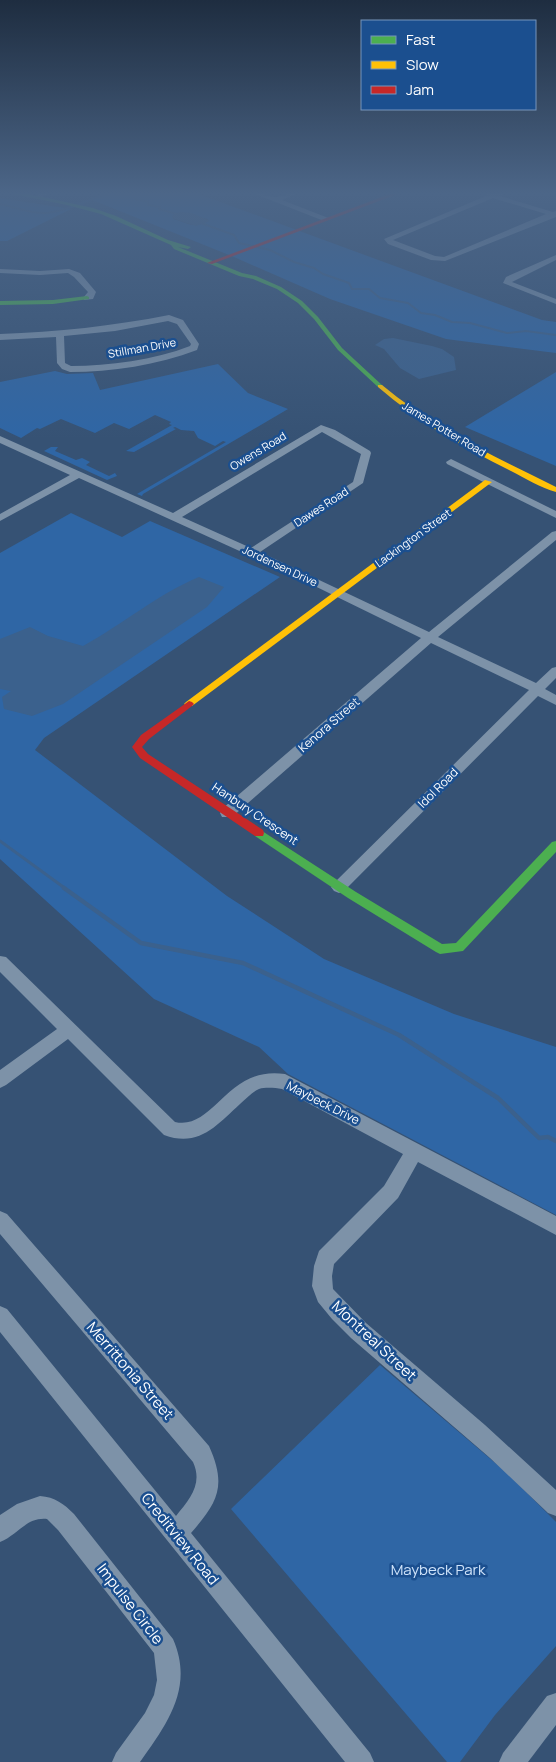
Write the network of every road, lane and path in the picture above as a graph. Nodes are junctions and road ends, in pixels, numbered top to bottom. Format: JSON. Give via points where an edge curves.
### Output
{"nodes":[{"id":1,"x":76,"y":274,"type":"edge"},
{"id":2,"x":252,"y":274,"type":"edge"},
{"id":3,"x":517,"y":274,"type":"edge"},
{"id":4,"x":87,"y":298,"type":"joint"},
{"id":5,"x":556,"y":302,"type":"edge"},
{"id":6,"x":1,"y":305,"type":"edge"},
{"id":7,"x":60,"y":334,"type":"junction"},
{"id":8,"x":0,"y":337,"type":"edge"},
{"id":9,"x":0,"y":439,"type":"edge"},
{"id":10,"x":359,"y":448,"type":"joint"},
{"id":11,"x":451,"y":462,"type":"dead end"},
{"id":12,"x":77,"y":475,"type":"junction"},
{"id":13,"x":488,"y":482,"type":"junction"},
{"id":14,"x":556,"y":490,"type":"edge"},
{"id":15,"x":556,"y":515,"type":"edge"},
{"id":16,"x":0,"y":518,"type":"edge"},
{"id":17,"x":173,"y":518,"type":"junction"},
{"id":18,"x":556,"y":534,"type":"edge"},
{"id":19,"x":251,"y":553,"type":"junction"},
{"id":20,"x":338,"y":593,"type":"junction"},
{"id":21,"x":430,"y":637,"type":"junction"},
{"id":22,"x":556,"y":671,"type":"edge"},
{"id":23,"x":538,"y":689,"type":"junction"},
{"id":24,"x":556,"y":702,"type":"edge"},
{"id":25,"x":227,"y":813,"type":"junction"},
{"id":26,"x":556,"y":845,"type":"edge"},
{"id":27,"x":339,"y":887,"type":"junction"},
{"id":28,"x":0,"y":962,"type":"edge"},
{"id":29,"x":69,"y":1029,"type":"junction"},
{"id":30,"x":0,"y":1080,"type":"edge"},
{"id":31,"x":415,"y":1151,"type":"junction"},
{"id":32,"x":0,"y":1220,"type":"edge"},
{"id":33,"x":556,"y":1226,"type":"edge"},
{"id":34,"x":0,"y":1316,"type":"edge"},
{"id":35,"x":556,"y":1505,"type":"edge"},
{"id":36,"x":0,"y":1531,"type":"edge"},
{"id":37,"x":176,"y":1533,"type":"junction"},
{"id":38,"x":556,"y":1705,"type":"edge"},
{"id":39,"x":125,"y":1762,"type":"edge"},
{"id":40,"x":361,"y":1762,"type":"edge"},
{"id":41,"x":512,"y":1762,"type":"edge"}],
"edges":[{"from":1,"to":4,"type":"street","via":[[92,292]]},
{"from":2,"to":14,"type":"street","name":"James Potter Road","via":[[300,302],[340,349],[393,398],[463,443]]},
{"from":3,"to":5,"type":"street","via":[[507,282]]},
{"from":4,"to":6,"type":"street"},
{"from":7,"to":7,"type":"street","name":"Stillman Drive","via":[[169,318],[180,322],[195,345],[186,351],[145,360],[70,369],[60,363]]},
{"from":7,"to":8,"type":"street","name":"Stillman Drive"},
{"from":9,"to":12,"type":"street","name":"Jordensen Drive"},
{"from":10,"to":17,"type":"street","name":"Owens Road","via":[[321,428]]},
{"from":10,"to":19,"type":"street","name":"Dawes Road","via":[[366,453],[358,482]]},
{"from":11,"to":13,"type":"street"},
{"from":12,"to":16,"type":"street"},
{"from":12,"to":17,"type":"street","name":"Jordensen Drive"},
{"from":13,"to":15,"type":"street"},
{"from":13,"to":20,"type":"street","name":"Lackington Street"},
{"from":17,"to":19,"type":"street","name":"Jordensen Drive"},
{"from":18,"to":21,"type":"street"},
{"from":19,"to":20,"type":"street","name":"Jordensen Drive"},
{"from":20,"to":21,"type":"street","name":"Jordensen Drive"},
{"from":20,"to":25,"type":"street","name":"Hanbury Crescent","via":[[139,742],[137,747],[144,756]]},
{"from":21,"to":23,"type":"street","name":"Jordensen Drive"},
{"from":21,"to":25,"type":"street","name":"Kenora Street"},
{"from":22,"to":23,"type":"street","name":"Idol Road"},
{"from":23,"to":24,"type":"street","name":"Jordensen Drive"},
{"from":23,"to":27,"type":"street","name":"Idol Road"},
{"from":25,"to":27,"type":"street","name":"Hanbury Crescent"},
{"from":26,"to":27,"type":"street","name":"Hanbury Crescent","via":[[458,948],[440,949]]},
{"from":28,"to":29,"type":"street","name":"Maybeck Drive"},
{"from":29,"to":30,"type":"street"},
{"from":29,"to":31,"type":"street","name":"Maybeck Drive","via":[[176,1132],[198,1128],[250,1085],[272,1080],[285,1082]]},
{"from":31,"to":33,"type":"street","name":"Maybeck Drive"},
{"from":31,"to":35,"type":"street","name":"Montreal Street","via":[[391,1192],[326,1258],[322,1270],[324,1293],[332,1305]]},
{"from":32,"to":37,"type":"street","name":"Merrittonia Street","via":[[201,1454],[208,1473],[206,1495]]},
{"from":34,"to":37,"type":"street","name":"Creditview Road"},
{"from":36,"to":39,"type":"street","name":"Impulse Circle","via":[[19,1514],[43,1508],[54,1510],[165,1647],[170,1674],[165,1702]]},
{"from":37,"to":40,"type":"street","name":"Creditview Road"},
{"from":38,"to":41,"type":"street"}]}
